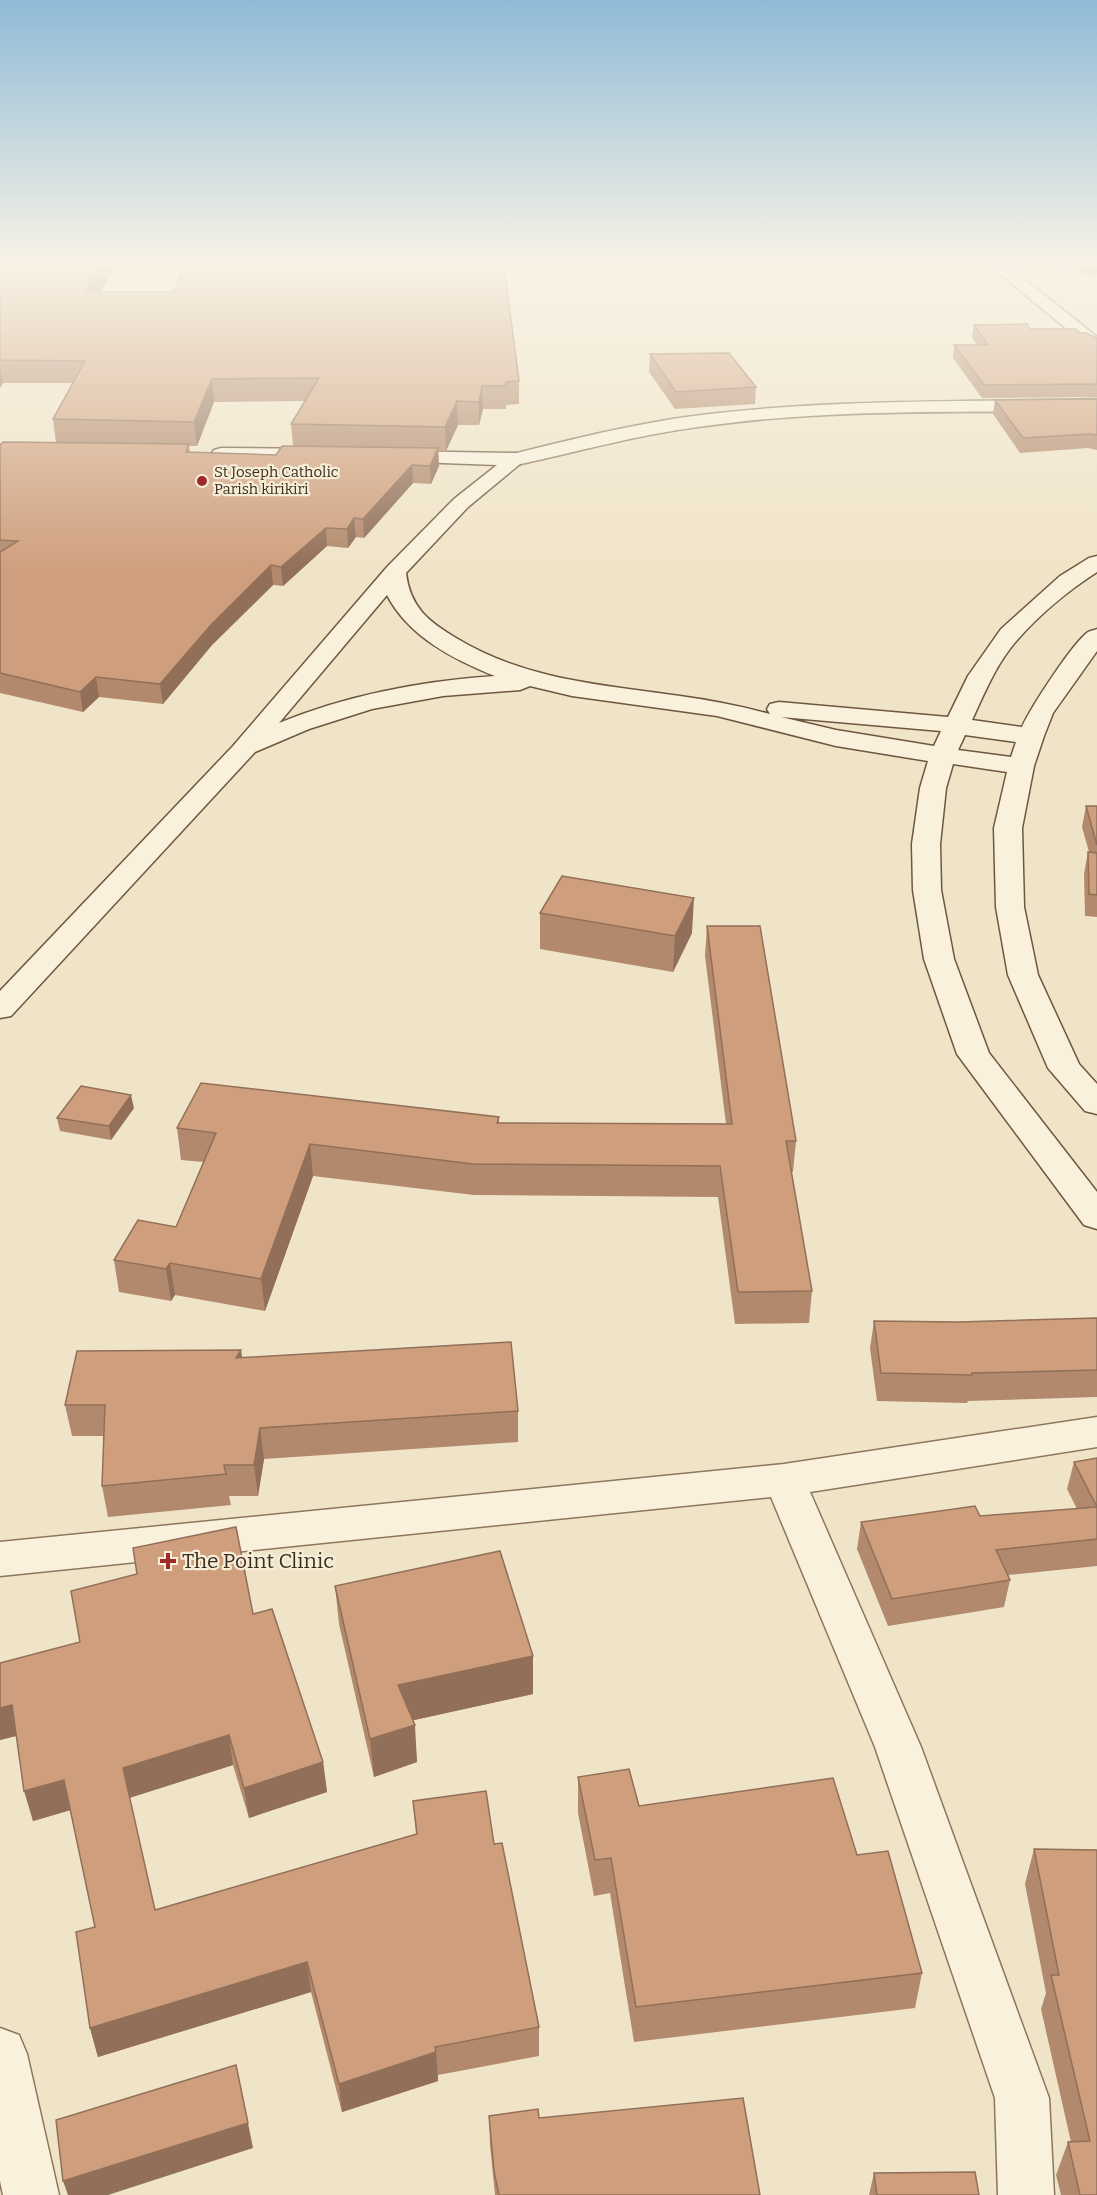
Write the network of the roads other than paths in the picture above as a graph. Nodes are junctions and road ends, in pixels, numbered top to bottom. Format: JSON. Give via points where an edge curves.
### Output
{"nodes":[{"id":1,"x":1097,"y":405,"type":"edge"},
{"id":2,"x":200,"y":453,"type":"edge"},
{"id":3,"x":340,"y":456,"type":"edge"},
{"id":4,"x":375,"y":456,"type":"edge"},
{"id":5,"x":516,"y":459,"type":"junction"},
{"id":6,"x":1097,"y":563,"type":"edge"},
{"id":7,"x":395,"y":572,"type":"junction"},
{"id":8,"x":1097,"y":636,"type":"edge"},
{"id":9,"x":551,"y":685,"type":"junction"},
{"id":10,"x":717,"y":709,"type":"junction"},
{"id":11,"x":957,"y":726,"type":"junction"},
{"id":12,"x":1031,"y":736,"type":"junction"},
{"id":13,"x":242,"y":751,"type":"junction"},
{"id":14,"x":943,"y":755,"type":"junction"},
{"id":15,"x":1021,"y":766,"type":"junction"},
{"id":16,"x":0,"y":1009,"type":"edge"},
{"id":17,"x":1097,"y":1104,"type":"edge"},
{"id":18,"x":1097,"y":1217,"type":"edge"},
{"id":19,"x":1097,"y":1432,"type":"edge"},
{"id":20,"x":784,"y":1480,"type":"junction"},
{"id":21,"x":0,"y":1559,"type":"edge"},
{"id":22,"x":0,"y":2054,"type":"edge"},
{"id":23,"x":31,"y":2195,"type":"edge"},
{"id":24,"x":1026,"y":2195,"type":"edge"}],
"edges":[{"from":1,"to":5,"type":"main road","via":[[723,418]]},
{"from":2,"to":3,"type":"main road"},
{"from":4,"to":5,"type":"main road"},
{"from":5,"to":7,"type":"main road","via":[[461,503]]},
{"from":6,"to":11,"type":"main road","via":[[1061,587],[1010,634],[980,676]]},
{"from":7,"to":9,"type":"main road","via":[[398,593],[409,611],[446,644],[513,676]]},
{"from":7,"to":13,"type":"main road"},
{"from":8,"to":12,"type":"main road","via":[[1041,713]]},
{"from":9,"to":10,"type":"main road"},
{"from":9,"to":13,"type":"main road","via":[[463,687],[364,703],[280,731]]},
{"from":10,"to":11,"type":"main road","via":[[796,709]]},
{"from":10,"to":14,"type":"main road","via":[[834,737]]},
{"from":11,"to":12,"type":"main road"},
{"from":11,"to":14,"type":"main road"},
{"from":12,"to":15,"type":"main road"},
{"from":13,"to":16,"type":"main road"},
{"from":14,"to":15,"type":"main road"},
{"from":14,"to":18,"type":"main road","via":[[933,788],[926,844],[927,890],[939,959],[973,1054]]},
{"from":15,"to":17,"type":"main road","via":[[1008,828],[1010,907],[1023,975],[1064,1068]]},
{"from":19,"to":20,"type":"main road"},
{"from":20,"to":21,"type":"main road"},
{"from":20,"to":24,"type":"main road","via":[[898,1747],[1022,2098]]},
{"from":22,"to":23,"type":"main road"}]}
